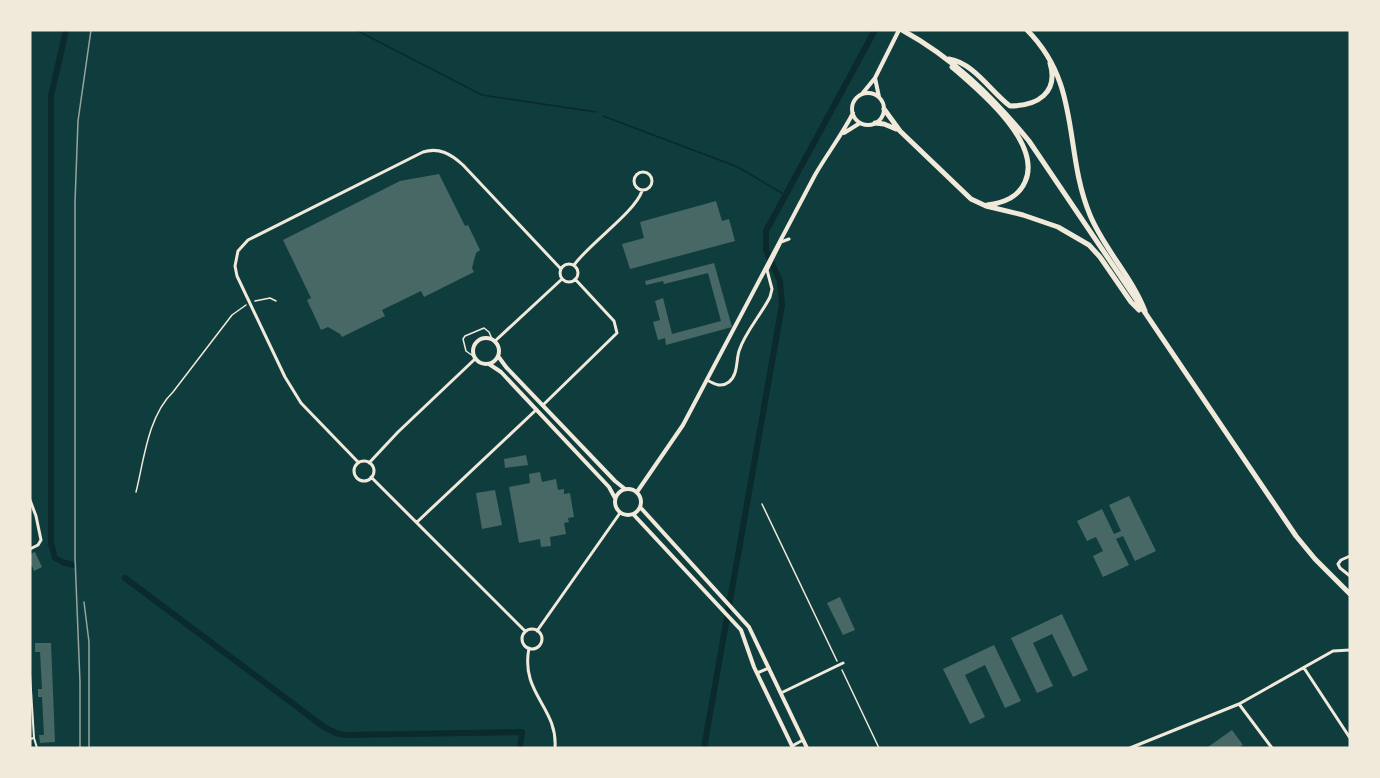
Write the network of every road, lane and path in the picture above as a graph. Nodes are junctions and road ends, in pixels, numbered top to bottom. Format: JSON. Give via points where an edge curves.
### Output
{"nodes":[{"id":1,"x":901,"y":30,"type":"edge"},
{"id":2,"x":1026,"y":30,"type":"edge"},
{"id":3,"x":1047,"y":52,"type":"junction"},
{"id":4,"x":947,"y":58,"type":"junction"},
{"id":5,"x":875,"y":78,"type":"junction"},
{"id":6,"x":862,"y":95,"type":"junction"},
{"id":7,"x":879,"y":98,"type":"junction"},
{"id":8,"x":884,"y":109,"type":"junction"},
{"id":9,"x":853,"y":113,"type":"junction"},
{"id":10,"x":860,"y":123,"type":"junction"},
{"id":11,"x":875,"y":123,"type":"junction"},
{"id":12,"x":900,"y":131,"type":"junction"},
{"id":13,"x":843,"y":133,"type":"junction"},
{"id":14,"x":642,"y":191,"type":"junction"},
{"id":15,"x":986,"y":206,"type":"junction"},
{"id":16,"x":789,"y":239,"type":"dead end"},
{"id":17,"x":573,"y":265,"type":"junction"},
{"id":18,"x":561,"y":268,"type":"junction"},
{"id":19,"x":562,"y":279,"type":"junction"},
{"id":20,"x":575,"y":279,"type":"junction"},
{"id":21,"x":276,"y":301,"type":"dead end"},
{"id":22,"x":251,"y":303,"type":"dead end"},
{"id":23,"x":247,"y":305,"type":"dead end"},
{"id":24,"x":1149,"y":320,"type":"junction"},
{"id":25,"x":494,"y":340,"type":"junction"},
{"id":26,"x":498,"y":356,"type":"junction"},
{"id":27,"x":474,"y":358,"type":"junction"},
{"id":28,"x":489,"y":364,"type":"junction"},
{"id":29,"x":707,"y":380,"type":"junction"},
{"id":30,"x":543,"y":405,"type":"junction"},
{"id":31,"x":537,"y":410,"type":"junction"},
{"id":32,"x":358,"y":462,"type":"junction"},
{"id":33,"x":369,"y":463,"type":"junction"},
{"id":34,"x":371,"y":477,"type":"junction"},
{"id":35,"x":625,"y":489,"type":"junction"},
{"id":36,"x":136,"y":492,"type":"dead end"},
{"id":37,"x":637,"y":492,"type":"junction"},
{"id":38,"x":615,"y":498,"type":"junction"},
{"id":39,"x":30,"y":500,"type":"edge"},
{"id":40,"x":762,"y":504,"type":"dead end"},
{"id":41,"x":640,"y":507,"type":"junction"},
{"id":42,"x":620,"y":513,"type":"junction"},
{"id":43,"x":633,"y":514,"type":"junction"},
{"id":44,"x":417,"y":522,"type":"junction"},
{"id":45,"x":31,"y":549,"type":"edge"},
{"id":46,"x":1350,"y":556,"type":"edge"},
{"id":47,"x":1350,"y":576,"type":"edge"},
{"id":48,"x":1350,"y":594,"type":"edge"},
{"id":49,"x":537,"y":631,"type":"junction"},
{"id":50,"x":525,"y":632,"type":"junction"},
{"id":51,"x":529,"y":648,"type":"junction"},
{"id":52,"x":1350,"y":650,"type":"edge"},
{"id":53,"x":841,"y":664,"type":"junction"},
{"id":54,"x":769,"y":668,"type":"junction"},
{"id":55,"x":1304,"y":668,"type":"junction"},
{"id":56,"x":757,"y":673,"type":"junction"},
{"id":57,"x":30,"y":674,"type":"edge"},
{"id":58,"x":31,"y":687,"type":"edge"},
{"id":59,"x":31,"y":693,"type":"edge"},
{"id":60,"x":781,"y":693,"type":"junction"},
{"id":61,"x":1239,"y":704,"type":"junction"},
{"id":62,"x":31,"y":719,"type":"edge"},
{"id":63,"x":32,"y":730,"type":"edge"},
{"id":64,"x":32,"y":738,"type":"edge"},
{"id":65,"x":1350,"y":738,"type":"edge"},
{"id":66,"x":803,"y":740,"type":"junction"},
{"id":67,"x":792,"y":747,"type":"edge"},
{"id":68,"x":37,"y":748,"type":"edge"},
{"id":69,"x":555,"y":748,"type":"edge"},
{"id":70,"x":807,"y":748,"type":"edge"},
{"id":71,"x":879,"y":748,"type":"edge"},
{"id":72,"x":1130,"y":748,"type":"edge"},
{"id":73,"x":1272,"y":748,"type":"edge"}],
"edges":[{"from":1,"to":4,"type":"highway"},
{"from":1,"to":5,"type":"street"},
{"from":2,"to":3,"type":"highway"},
{"from":3,"to":4,"type":"highway","via":[[1052,82],[1038,101],[1024,106],[1010,106],[973,72]]},
{"from":3,"to":24,"type":"highway","via":[[1058,73],[1089,212],[1108,250],[1140,297]]},
{"from":4,"to":15,"type":"highway","via":[[1015,131],[1025,149],[1028,164],[1021,191],[1001,203]]},
{"from":4,"to":24,"type":"highway","via":[[984,90],[1029,141]]},
{"from":5,"to":6,"type":"street"},
{"from":5,"to":7,"type":"street"},
{"from":6,"to":7,"type":"street"},
{"from":6,"to":9,"type":"street","via":[[854,102]]},
{"from":7,"to":8,"type":"street"},
{"from":8,"to":11,"type":"street"},
{"from":8,"to":12,"type":"highway"},
{"from":9,"to":10,"type":"street"},
{"from":9,"to":13,"type":"street"},
{"from":10,"to":11,"type":"street"},
{"from":10,"to":13,"type":"street"},
{"from":11,"to":12,"type":"highway"},
{"from":12,"to":15,"type":"highway","via":[[971,199]]},
{"from":13,"to":29,"type":"street","via":[[815,175]]},
{"from":14,"to":14,"type":"street","via":[[651,187],[652,182],[649,174],[643,172],[634,180]]},
{"from":14,"to":17,"type":"street"},
{"from":15,"to":24,"type":"highway","via":[[1058,227],[1089,245]]},
{"from":16,"to":29,"type":"street","via":[[781,243],[767,270],[770,297],[742,343],[735,375],[723,385]]},
{"from":17,"to":18,"type":"street"},
{"from":17,"to":20,"type":"street","via":[[578,272]]},
{"from":18,"to":19,"type":"street"},
{"from":18,"to":32,"type":"street","via":[[456,158],[429,150],[241,246],[235,266],[237,276],[285,377],[301,403]]},
{"from":19,"to":20,"type":"street"},
{"from":19,"to":25,"type":"street"},
{"from":20,"to":30,"type":"street","via":[[614,321],[617,333]]},
{"from":21,"to":22,"type":"path","via":[[270,298]]},
{"from":23,"to":36,"type":"path","via":[[232,315],[164,401],[150,435]]},
{"from":24,"to":48,"type":"highway","via":[[1296,536]]},
{"from":25,"to":26,"type":"street"},
{"from":25,"to":27,"type":"street","via":[[477,341],[473,346]]},
{"from":25,"to":27,"type":"lane","via":[[484,328],[465,336],[464,348]]},
{"from":26,"to":28,"type":"street"},
{"from":26,"to":30,"type":"street"},
{"from":27,"to":28,"type":"street"},
{"from":27,"to":33,"type":"street"},
{"from":28,"to":31,"type":"street"},
{"from":29,"to":37,"type":"street","via":[[683,425]]},
{"from":30,"to":35,"type":"street"},
{"from":31,"to":38,"type":"street"},
{"from":31,"to":44,"type":"street"},
{"from":32,"to":33,"type":"street"},
{"from":32,"to":34,"type":"street","via":[[355,476],[363,481]]},
{"from":33,"to":34,"type":"street","via":[[374,471]]},
{"from":34,"to":44,"type":"street"},
{"from":35,"to":37,"type":"street"},
{"from":35,"to":38,"type":"street"},
{"from":37,"to":41,"type":"street"},
{"from":38,"to":42,"type":"street"},
{"from":39,"to":45,"type":"street","via":[[41,540]]},
{"from":40,"to":53,"type":"path"},
{"from":41,"to":43,"type":"street"},
{"from":41,"to":54,"type":"street","via":[[754,633]]},
{"from":42,"to":43,"type":"street"},
{"from":42,"to":49,"type":"street"},
{"from":43,"to":56,"type":"street","via":[[734,622],[744,636]]},
{"from":44,"to":50,"type":"street"},
{"from":46,"to":47,"type":"street","via":[[1338,564]]},
{"from":49,"to":50,"type":"street"},
{"from":49,"to":51,"type":"street","via":[[540,643]]},
{"from":50,"to":51,"type":"street","via":[[522,639]]},
{"from":51,"to":69,"type":"street","via":[[528,674],[555,729]]},
{"from":52,"to":55,"type":"street","via":[[1333,651]]},
{"from":53,"to":60,"type":"street"},
{"from":53,"to":71,"type":"path"},
{"from":54,"to":56,"type":"street"},
{"from":54,"to":60,"type":"street"},
{"from":55,"to":61,"type":"street"},
{"from":55,"to":65,"type":"street"},
{"from":56,"to":67,"type":"street"},
{"from":57,"to":58,"type":"street"},
{"from":58,"to":59,"type":"street"},
{"from":59,"to":62,"type":"street"},
{"from":60,"to":66,"type":"street"},
{"from":61,"to":72,"type":"street"},
{"from":61,"to":73,"type":"street"},
{"from":62,"to":63,"type":"street"},
{"from":63,"to":64,"type":"street"},
{"from":64,"to":68,"type":"street"},
{"from":66,"to":67,"type":"street"},
{"from":66,"to":70,"type":"street"}]}
